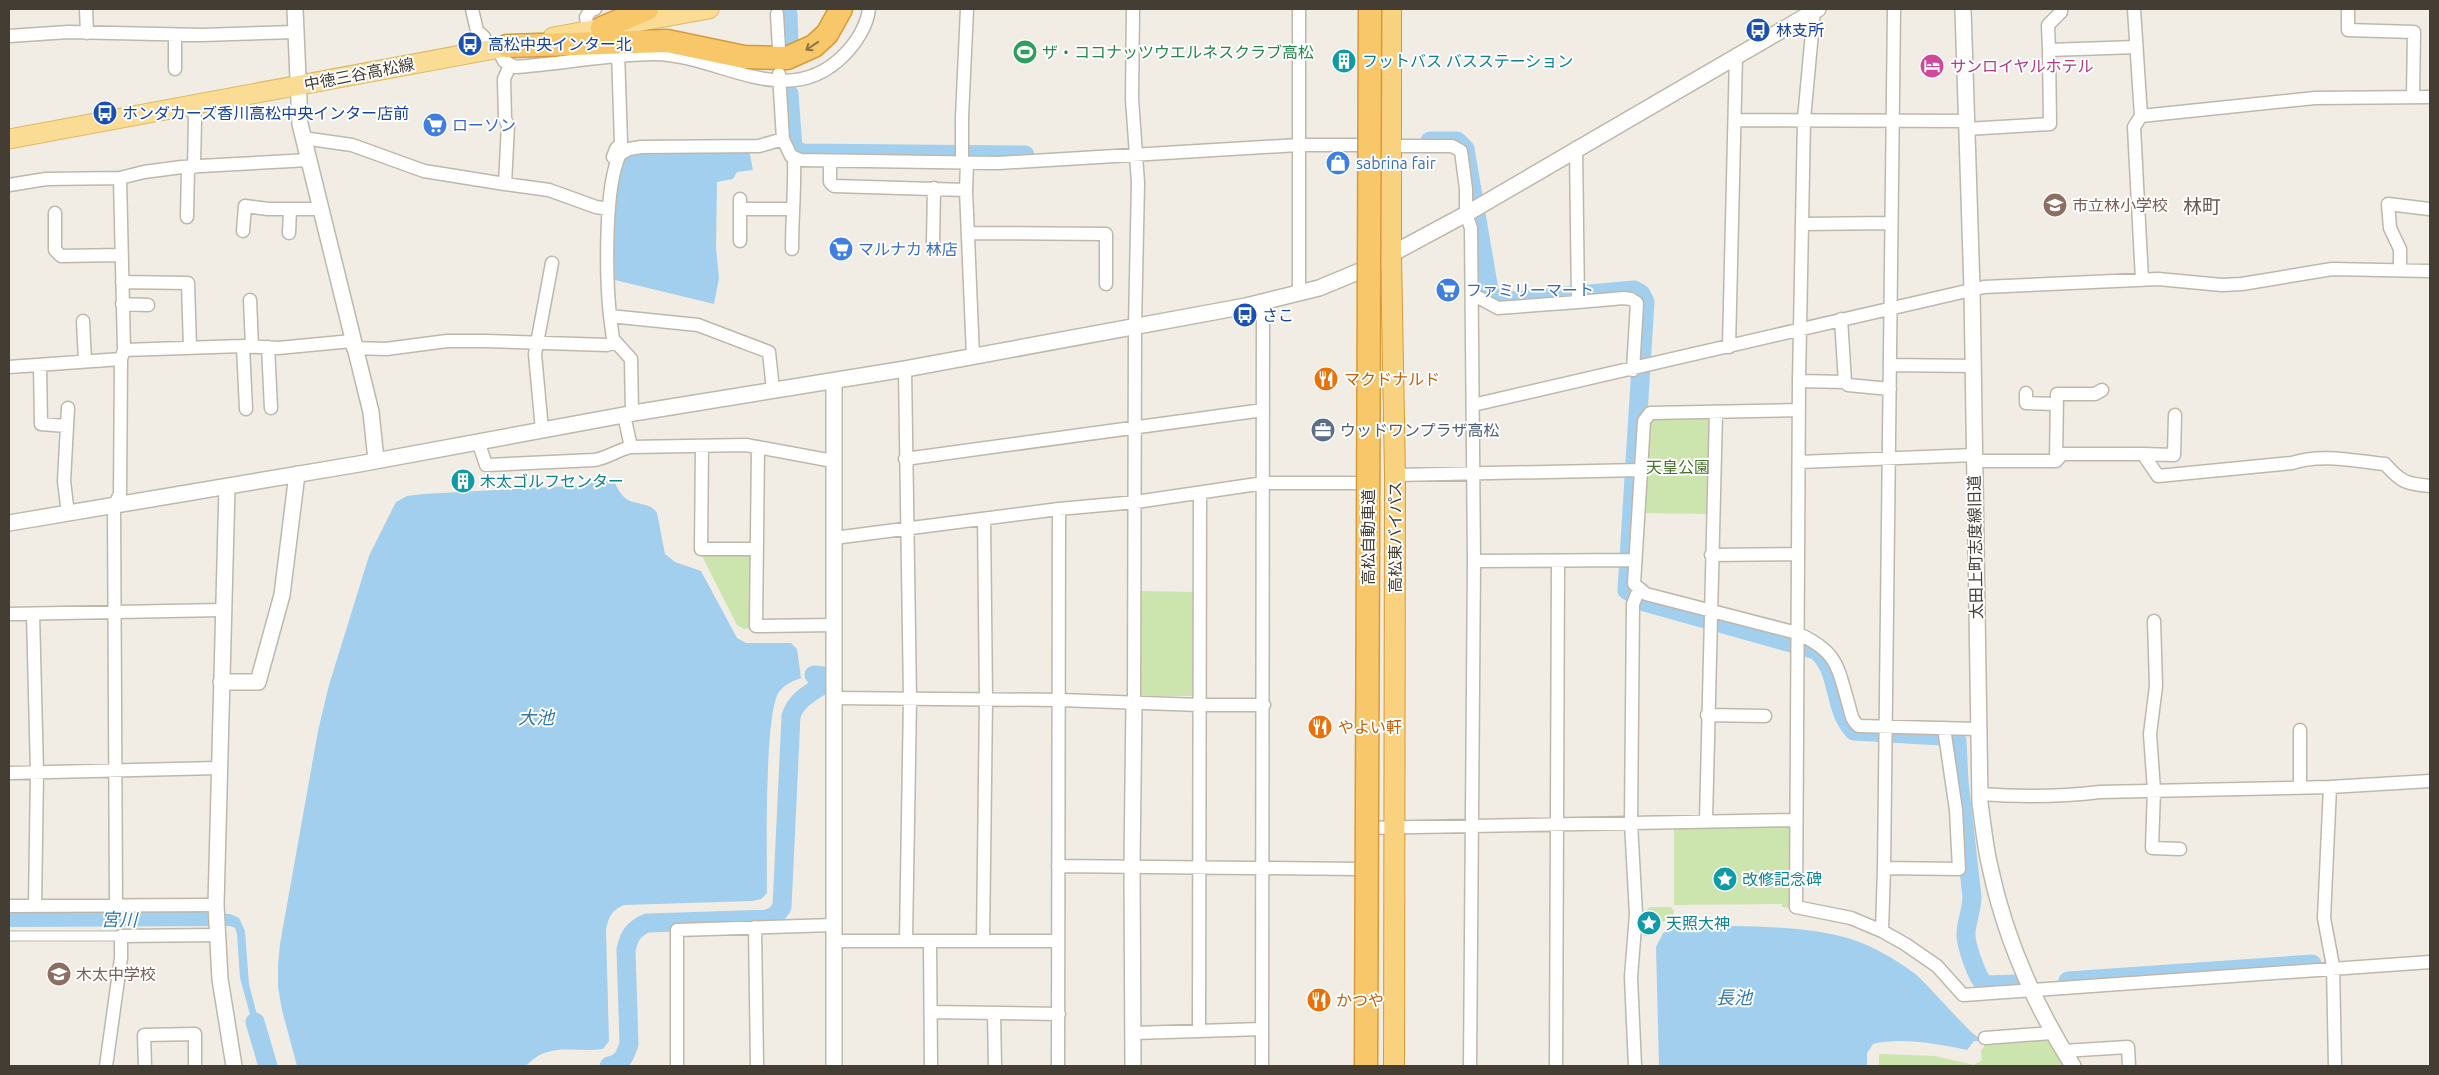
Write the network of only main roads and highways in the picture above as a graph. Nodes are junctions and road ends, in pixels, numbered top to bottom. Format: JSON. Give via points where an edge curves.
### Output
{"nodes":[{"id":1,"x":646,"y":9,"type":"edge"},
{"id":2,"x":709,"y":9,"type":"edge"},
{"id":3,"x":842,"y":9,"type":"edge"},
{"id":4,"x":1360,"y":9,"type":"edge"},
{"id":5,"x":1370,"y":9,"type":"edge"},
{"id":6,"x":1383,"y":9,"type":"edge"},
{"id":7,"x":1391,"y":9,"type":"edge"},
{"id":8,"x":595,"y":22,"type":"edge"},
{"id":9,"x":501,"y":52,"type":"junction"},
{"id":10,"x":9,"y":139,"type":"edge"},
{"id":11,"x":1369,"y":193,"type":"junction"},
{"id":12,"x":1358,"y":1066,"type":"edge"},
{"id":13,"x":1366,"y":1066,"type":"edge"},
{"id":14,"x":1382,"y":1066,"type":"edge"},
{"id":15,"x":1394,"y":1066,"type":"edge"}],
"edges":[{"from":1,"to":8,"type":"highway"},
{"from":2,"to":8,"type":"main road","name":"中徳三谷高松線"},
{"from":3,"to":9,"type":"highway","one_way":true,"via":[[827,34],[814,46],[787,58],[744,57],[667,41]]},
{"from":4,"to":11,"type":"highway","bridge":true},
{"from":4,"to":12,"type":"highway"},
{"from":5,"to":11,"type":"highway","name":"高松自動車道","bridge":true},
{"from":6,"to":14,"type":"highway","name":"高松自動車道"},
{"from":7,"to":15,"type":"highway","name":"高松東バイパス","via":[[1395,475]]},
{"from":8,"to":9,"type":"main road","name":"中徳三谷高松線"},
{"from":9,"to":10,"type":"main road","name":"中徳三谷高松線"},
{"from":11,"to":13,"type":"highway","name":"高松自動車道","bridge":true}]}
